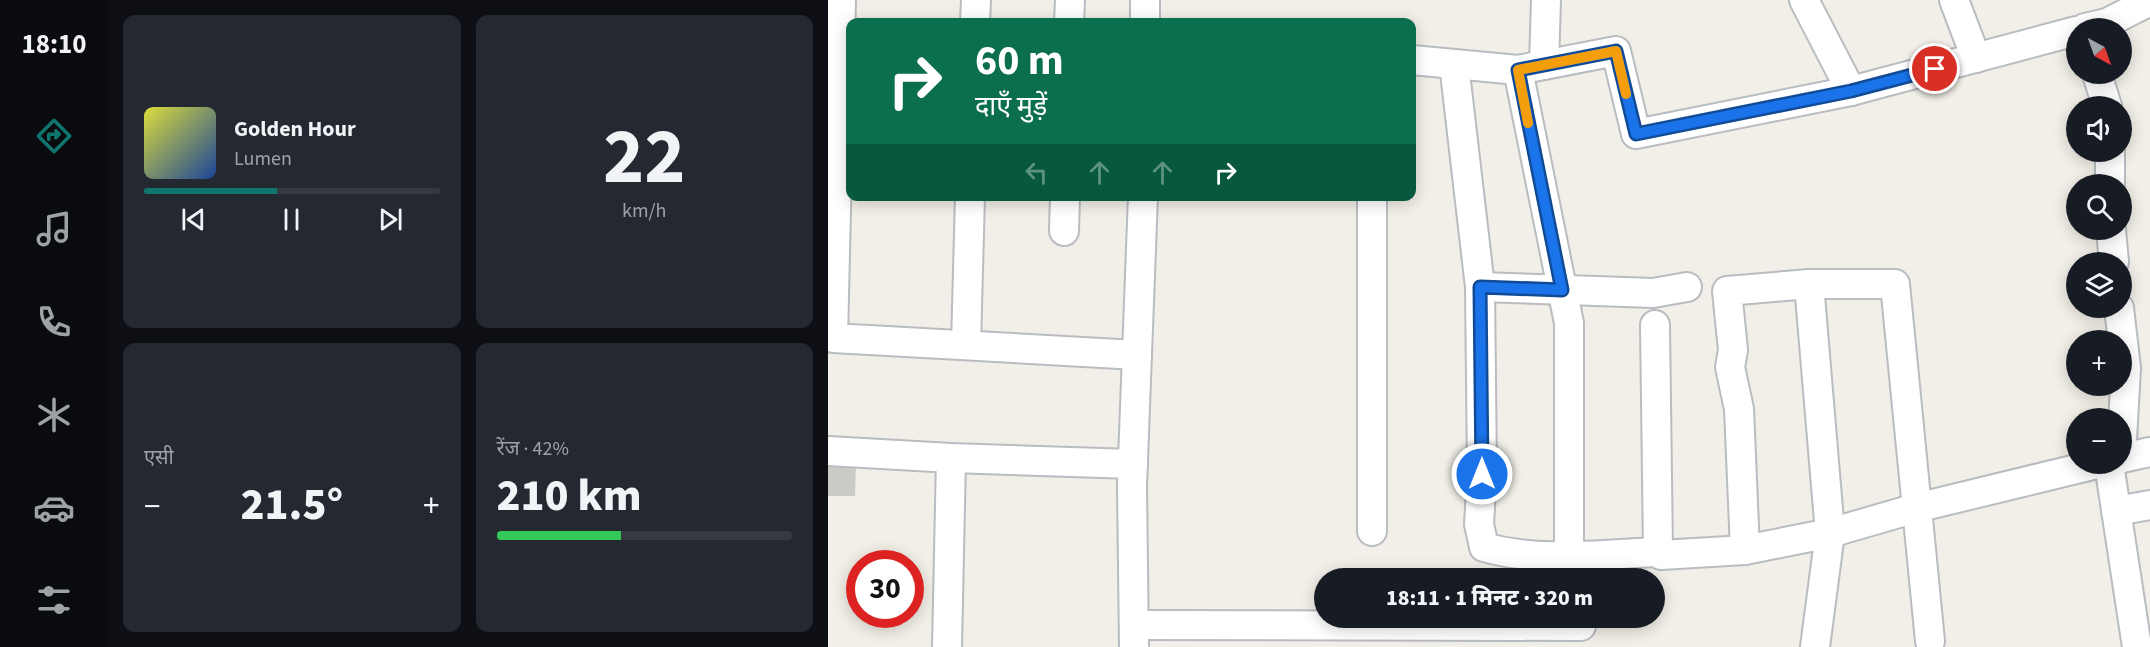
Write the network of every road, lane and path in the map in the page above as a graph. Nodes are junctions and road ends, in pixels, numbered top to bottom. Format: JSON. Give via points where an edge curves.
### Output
{"nodes":[{"id":1,"x":841,"y":0,"type":"edge"},
{"id":2,"x":976,"y":0,"type":"edge"},
{"id":3,"x":1070,"y":0,"type":"edge"},
{"id":4,"x":1145,"y":0,"type":"edge"},
{"id":5,"x":1546,"y":0,"type":"edge"},
{"id":6,"x":1804,"y":0,"type":"edge"},
{"id":7,"x":1954,"y":0,"type":"edge"},
{"id":8,"x":2150,"y":1,"type":"edge"},
{"id":9,"x":975,"y":18,"type":"edge"},
{"id":10,"x":1069,"y":18,"type":"edge"},
{"id":11,"x":1145,"y":18,"type":"edge"},
{"id":12,"x":2117,"y":18,"type":"edge"},
{"id":13,"x":2066,"y":34,"type":"edge"},
{"id":14,"x":1976,"y":58,"type":"junction"},
{"id":15,"x":1416,"y":60,"type":"edge"},
{"id":16,"x":1454,"y":64,"type":"junction"},
{"id":17,"x":1531,"y":68,"type":"junction"},
{"id":18,"x":1851,"y":91,"type":"junction"},
{"id":19,"x":970,"y":201,"type":"edge"},
{"id":20,"x":1065,"y":201,"type":"edge"},
{"id":21,"x":1143,"y":201,"type":"edge"},
{"id":22,"x":1372,"y":201,"type":"edge"},
{"id":23,"x":1064,"y":231,"type":"dead end"},
{"id":24,"x":1809,"y":284,"type":"junction"},
{"id":25,"x":1480,"y":287,"type":"junction"},
{"id":26,"x":1687,"y":287,"type":"dead end"},
{"id":27,"x":1562,"y":290,"type":"junction"},
{"id":28,"x":2120,"y":318,"type":"edge"},
{"id":29,"x":1655,"y":325,"type":"dead end"},
{"id":30,"x":830,"y":338,"type":"edge"},
{"id":31,"x":966,"y":345,"type":"junction"},
{"id":32,"x":1137,"y":354,"type":"junction"},
{"id":33,"x":2124,"y":408,"type":"edge"},
{"id":34,"x":828,"y":450,"type":"edge"},
{"id":35,"x":2150,"y":452,"type":"edge"},
{"id":36,"x":2132,"y":456,"type":"edge"},
{"id":37,"x":951,"y":458,"type":"junction"},
{"id":38,"x":1133,"y":464,"type":"junction"},
{"id":39,"x":2066,"y":472,"type":"edge"},
{"id":40,"x":2110,"y":474,"type":"edge"},
{"id":41,"x":2150,"y":505,"type":"edge"},
{"id":42,"x":1916,"y":508,"type":"junction"},
{"id":43,"x":2116,"y":511,"type":"junction"},
{"id":44,"x":1372,"y":531,"type":"dead end"},
{"id":45,"x":1830,"y":533,"type":"junction"},
{"id":46,"x":1745,"y":550,"type":"junction"},
{"id":47,"x":1658,"y":552,"type":"junction"},
{"id":48,"x":1569,"y":568,"type":"edge"},
{"id":49,"x":1572,"y":629,"type":"edge"},
{"id":50,"x":1134,"y":636,"type":"edge"},
{"id":51,"x":1930,"y":641,"type":"dead end"},
{"id":52,"x":947,"y":647,"type":"edge"},
{"id":53,"x":1815,"y":647,"type":"edge"},
{"id":54,"x":2137,"y":647,"type":"edge"}],
"edges":[{"from":1,"to":30,"type":"street"},
{"from":2,"to":9,"type":"street"},
{"from":3,"to":10,"type":"street"},
{"from":4,"to":11,"type":"street"},
{"from":5,"to":17,"type":"street"},
{"from":6,"to":18,"type":"street"},
{"from":7,"to":14,"type":"street"},
{"from":8,"to":12,"type":"street"},
{"from":13,"to":14,"type":"street"},
{"from":14,"to":18,"type":"street"},
{"from":15,"to":16,"type":"street"},
{"from":16,"to":17,"type":"street"},
{"from":16,"to":25,"type":"street"},
{"from":17,"to":18,"type":"street","via":[[1616,51],[1636,134]]},
{"from":17,"to":27,"type":"street"},
{"from":19,"to":31,"type":"street"},
{"from":20,"to":23,"type":"street"},
{"from":21,"to":32,"type":"street"},
{"from":22,"to":44,"type":"street"},
{"from":24,"to":42,"type":"street","via":[[1895,284]]},
{"from":24,"to":45,"type":"street"},
{"from":24,"to":46,"type":"street","via":[[1727,291],[1731,367],[1739,409]]},
{"from":25,"to":27,"type":"street"},
{"from":25,"to":48,"type":"street","via":[[1479,524],[1484,547]]},
{"from":26,"to":27,"type":"street","via":[[1653,293]]},
{"from":27,"to":48,"type":"street","via":[[1569,323]]},
{"from":28,"to":33,"type":"street","via":[[2126,368]]},
{"from":29,"to":47,"type":"street"},
{"from":30,"to":31,"type":"street"},
{"from":31,"to":32,"type":"street"},
{"from":32,"to":38,"type":"street"},
{"from":34,"to":37,"type":"street"},
{"from":35,"to":36,"type":"street"},
{"from":37,"to":38,"type":"street"},
{"from":37,"to":52,"type":"street"},
{"from":38,"to":50,"type":"street"},
{"from":39,"to":42,"type":"street"},
{"from":40,"to":43,"type":"street"},
{"from":41,"to":43,"type":"street"},
{"from":42,"to":45,"type":"street"},
{"from":42,"to":51,"type":"street"},
{"from":43,"to":54,"type":"street"},
{"from":45,"to":46,"type":"street"},
{"from":45,"to":53,"type":"street"},
{"from":46,"to":47,"type":"street","via":[[1662,555]]},
{"from":47,"to":48,"type":"street"},
{"from":49,"to":50,"type":"street"}]}
